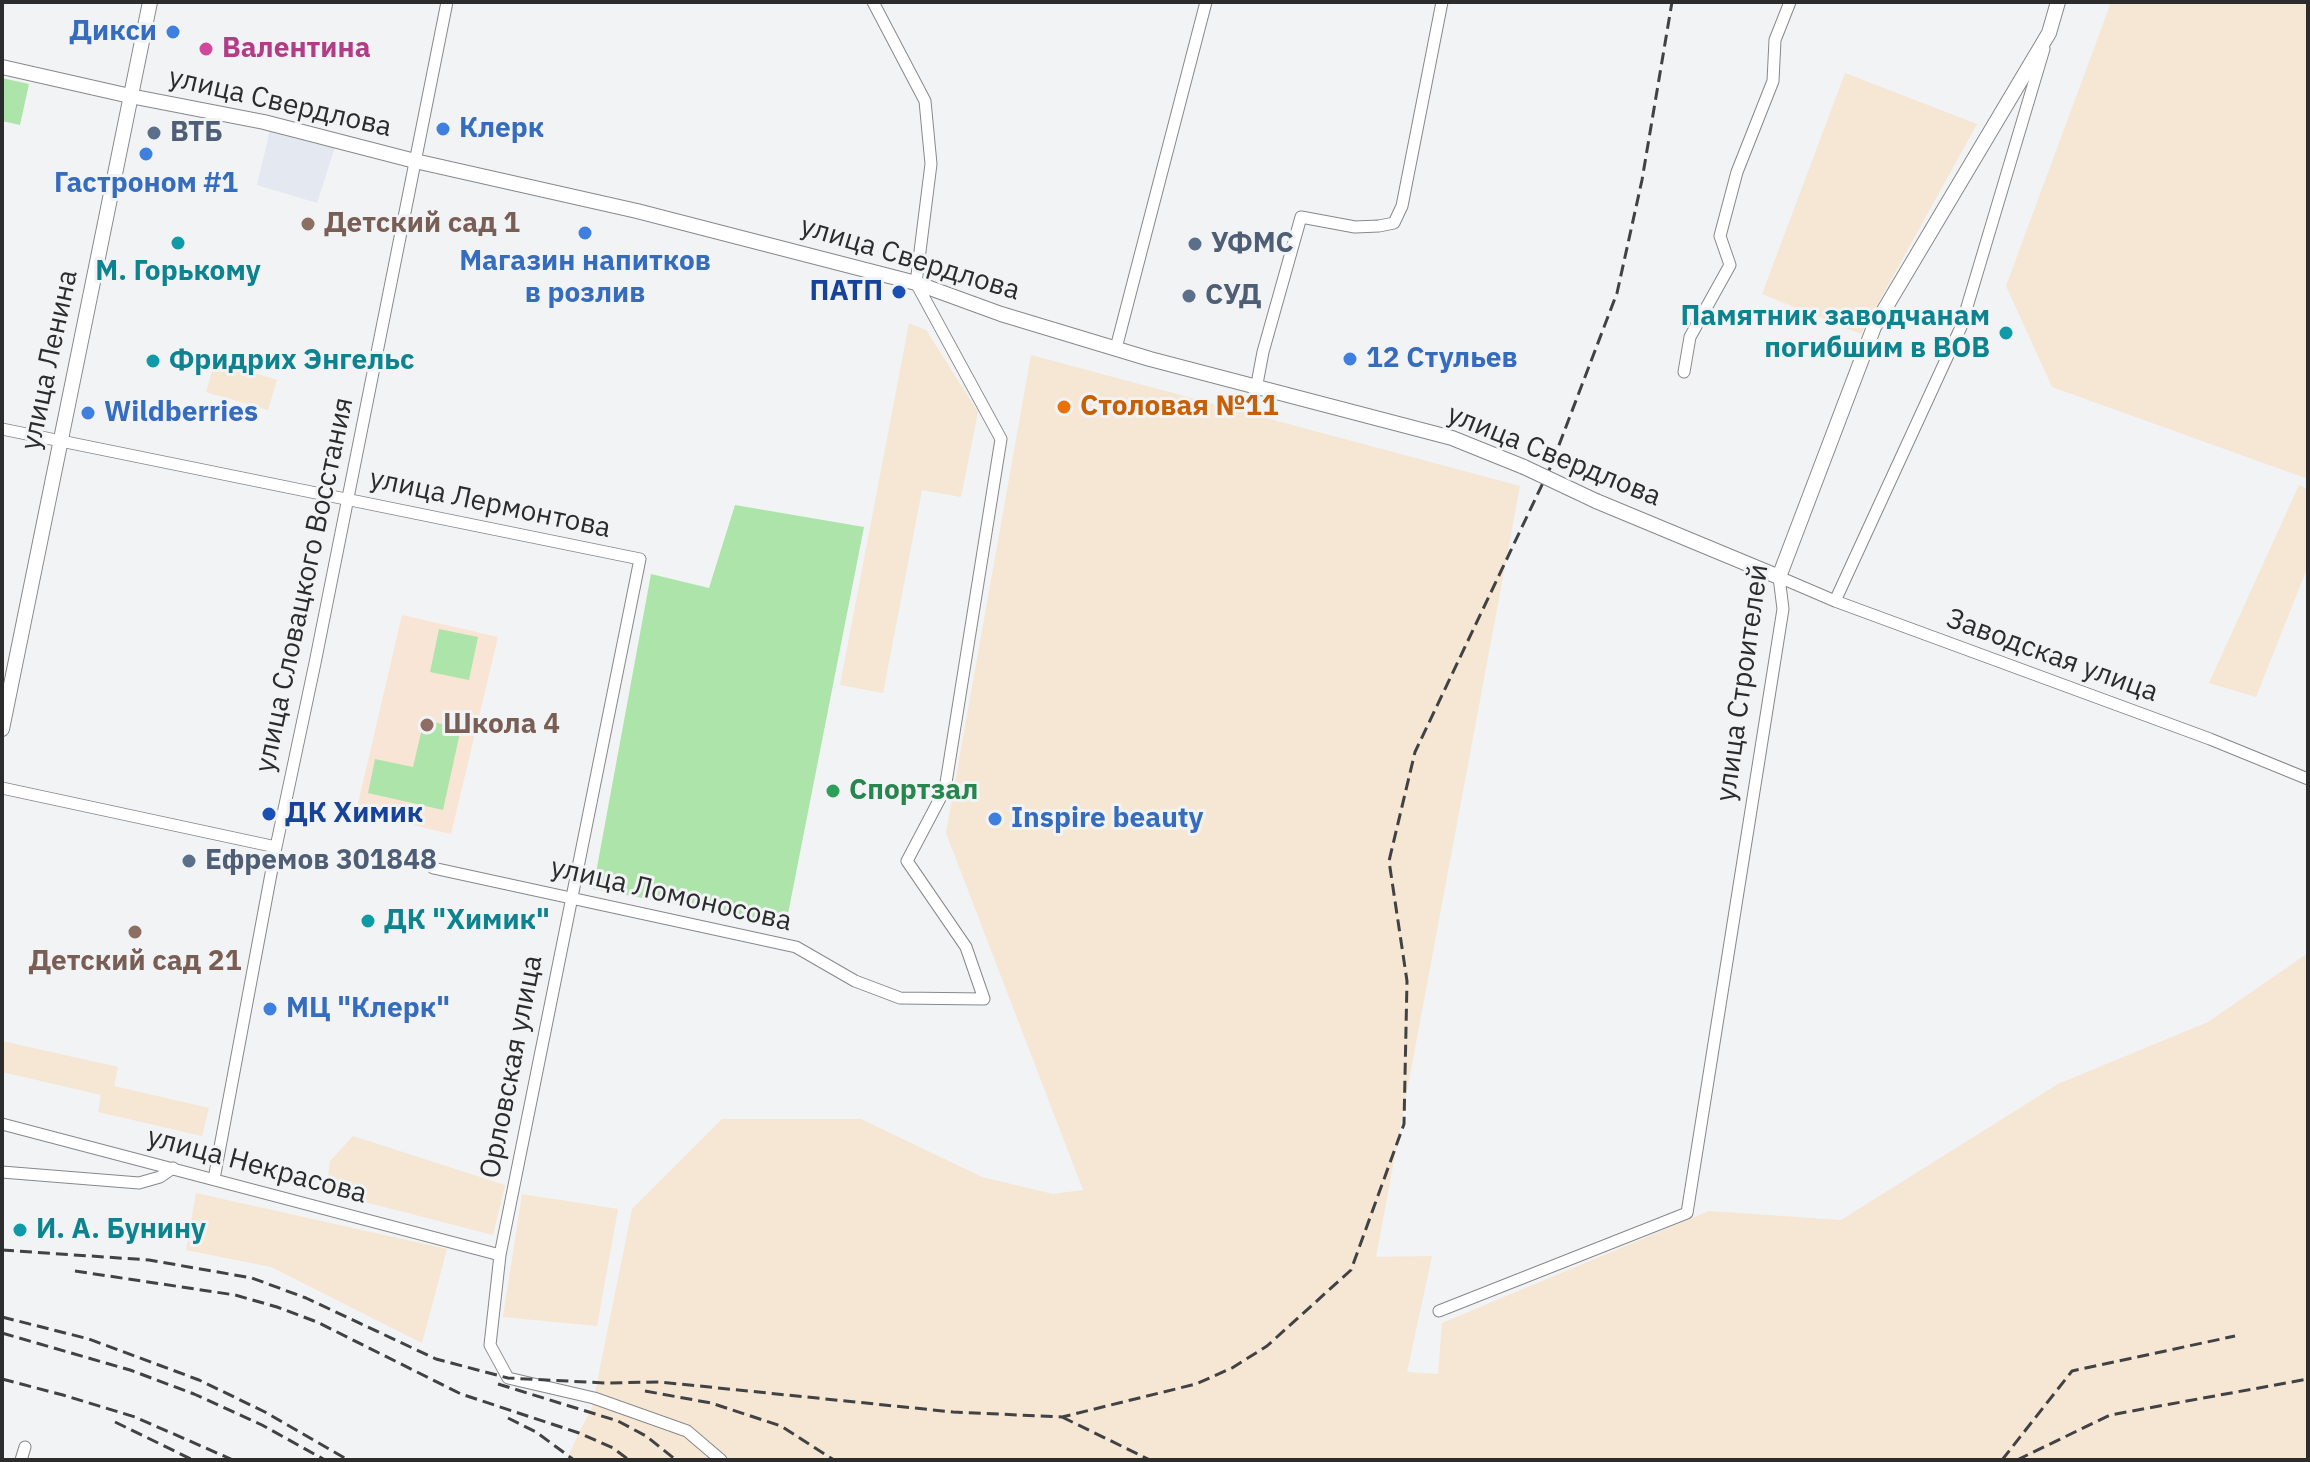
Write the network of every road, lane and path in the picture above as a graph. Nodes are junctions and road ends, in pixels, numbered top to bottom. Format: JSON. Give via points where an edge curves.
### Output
{"nodes":[{"id":1,"x":150,"y":2,"type":"edge"},
{"id":2,"x":447,"y":2,"type":"edge"},
{"id":3,"x":873,"y":2,"type":"edge"},
{"id":4,"x":1206,"y":2,"type":"edge"},
{"id":5,"x":1442,"y":2,"type":"edge"},
{"id":6,"x":1790,"y":2,"type":"edge"},
{"id":7,"x":2058,"y":2,"type":"edge"},
{"id":8,"x":2049,"y":33,"type":"junction"},
{"id":9,"x":2,"y":67,"type":"edge"},
{"id":10,"x":130,"y":96,"type":"junction"},
{"id":11,"x":415,"y":161,"type":"junction"},
{"id":12,"x":916,"y":283,"type":"junction"},
{"id":13,"x":1116,"y":348,"type":"junction"},
{"id":14,"x":1684,"y":372,"type":"dead end"},
{"id":15,"x":1256,"y":389,"type":"junction"},
{"id":16,"x":2,"y":429,"type":"edge"},
{"id":17,"x":60,"y":441,"type":"junction"},
{"id":18,"x":348,"y":498,"type":"junction"},
{"id":19,"x":640,"y":559,"type":"joint"},
{"id":20,"x":1779,"y":577,"type":"junction"},
{"id":21,"x":1835,"y":601,"type":"junction"},
{"id":22,"x":2,"y":729,"type":"edge"},
{"id":23,"x":2308,"y":779,"type":"edge"},
{"id":24,"x":2,"y":788,"type":"edge"},
{"id":25,"x":276,"y":847,"type":"junction"},
{"id":26,"x":433,"y":868,"type":"dead end"},
{"id":27,"x":570,"y":896,"type":"junction"},
{"id":28,"x":2,"y":1124,"type":"edge"},
{"id":29,"x":173,"y":1168,"type":"junction"},
{"id":30,"x":2,"y":1172,"type":"edge"},
{"id":31,"x":214,"y":1179,"type":"junction"},
{"id":32,"x":500,"y":1255,"type":"junction"},
{"id":33,"x":1439,"y":1311,"type":"dead end"},
{"id":34,"x":25,"y":1447,"type":"dead end"},
{"id":35,"x":21,"y":1460,"type":"edge"},
{"id":36,"x":721,"y":1460,"type":"edge"}],
"edges":[{"from":1,"to":10,"type":"main road","name":"улица Ленина"},
{"from":2,"to":11,"type":"street","name":"улица Словацкого Восстания"},
{"from":3,"to":12,"type":"street","via":[[925,101],[931,164]]},
{"from":4,"to":13,"type":"street"},
{"from":5,"to":15,"type":"street","via":[[1402,206],[1394,223],[1355,227],[1301,217]]},
{"from":6,"to":14,"type":"street","via":[[1775,40],[1773,81],[1737,172],[1720,236],[1730,265],[1690,337]]},
{"from":7,"to":8,"type":"main road","name":"улица Строителей"},
{"from":8,"to":20,"type":"main road","name":"улица Строителей","via":[[1874,327]]},
{"from":8,"to":21,"type":"street","via":[[1961,327]]},
{"from":9,"to":10,"type":"main road","name":"улица Свердлова"},
{"from":10,"to":11,"type":"main road","name":"улица Свердлова","via":[[264,122]]},
{"from":10,"to":17,"type":"main road","name":"улица Ленина"},
{"from":11,"to":12,"type":"main road","name":"улица Свердлова"},
{"from":11,"to":18,"type":"street","name":"улица Словацкого Восстания"},
{"from":12,"to":13,"type":"main road","name":"улица Свердлова"},
{"from":12,"to":27,"type":"street","name":"улица Ломоносова","via":[[1001,439],[945,789],[907,861],[966,947],[984,999],[900,998],[855,981],[796,947]]},
{"from":13,"to":15,"type":"main road","name":"улица Свердлова"},
{"from":15,"to":20,"type":"main road","name":"улица Свердлова","bridge":true,"via":[[1452,438]]},
{"from":16,"to":17,"type":"street","name":"улица Лермонтова"},
{"from":17,"to":18,"type":"street","name":"улица Лермонтова"},
{"from":17,"to":22,"type":"main road","name":"улица Ленина"},
{"from":18,"to":19,"type":"street","name":"улица Лермонтова"},
{"from":18,"to":25,"type":"street","name":"улица Словацкого Восстания"},
{"from":19,"to":27,"type":"street","name":"Орловская улица"},
{"from":20,"to":21,"type":"street","name":"Заводская улица"},
{"from":20,"to":33,"type":"street","name":"улица Строителей","via":[[1783,609],[1687,1213]]},
{"from":21,"to":23,"type":"street","name":"Заводская улица"},
{"from":24,"to":25,"type":"street"},
{"from":25,"to":31,"type":"street","name":"улица Словацкого Восстания"},
{"from":26,"to":27,"type":"street","name":"улица Ломоносова"},
{"from":27,"to":32,"type":"street","name":"Орловская улица"},
{"from":28,"to":29,"type":"street","name":"улица Некрасова"},
{"from":29,"to":30,"type":"street","via":[[139,1183]]},
{"from":29,"to":31,"type":"street","name":"улица Некрасова"},
{"from":31,"to":32,"type":"street","name":"улица Некрасова"},
{"from":32,"to":36,"type":"street","name":"Орловская улица","via":[[490,1345],[508,1378],[594,1398],[687,1431]]},
{"from":34,"to":35,"type":"street"}]}
